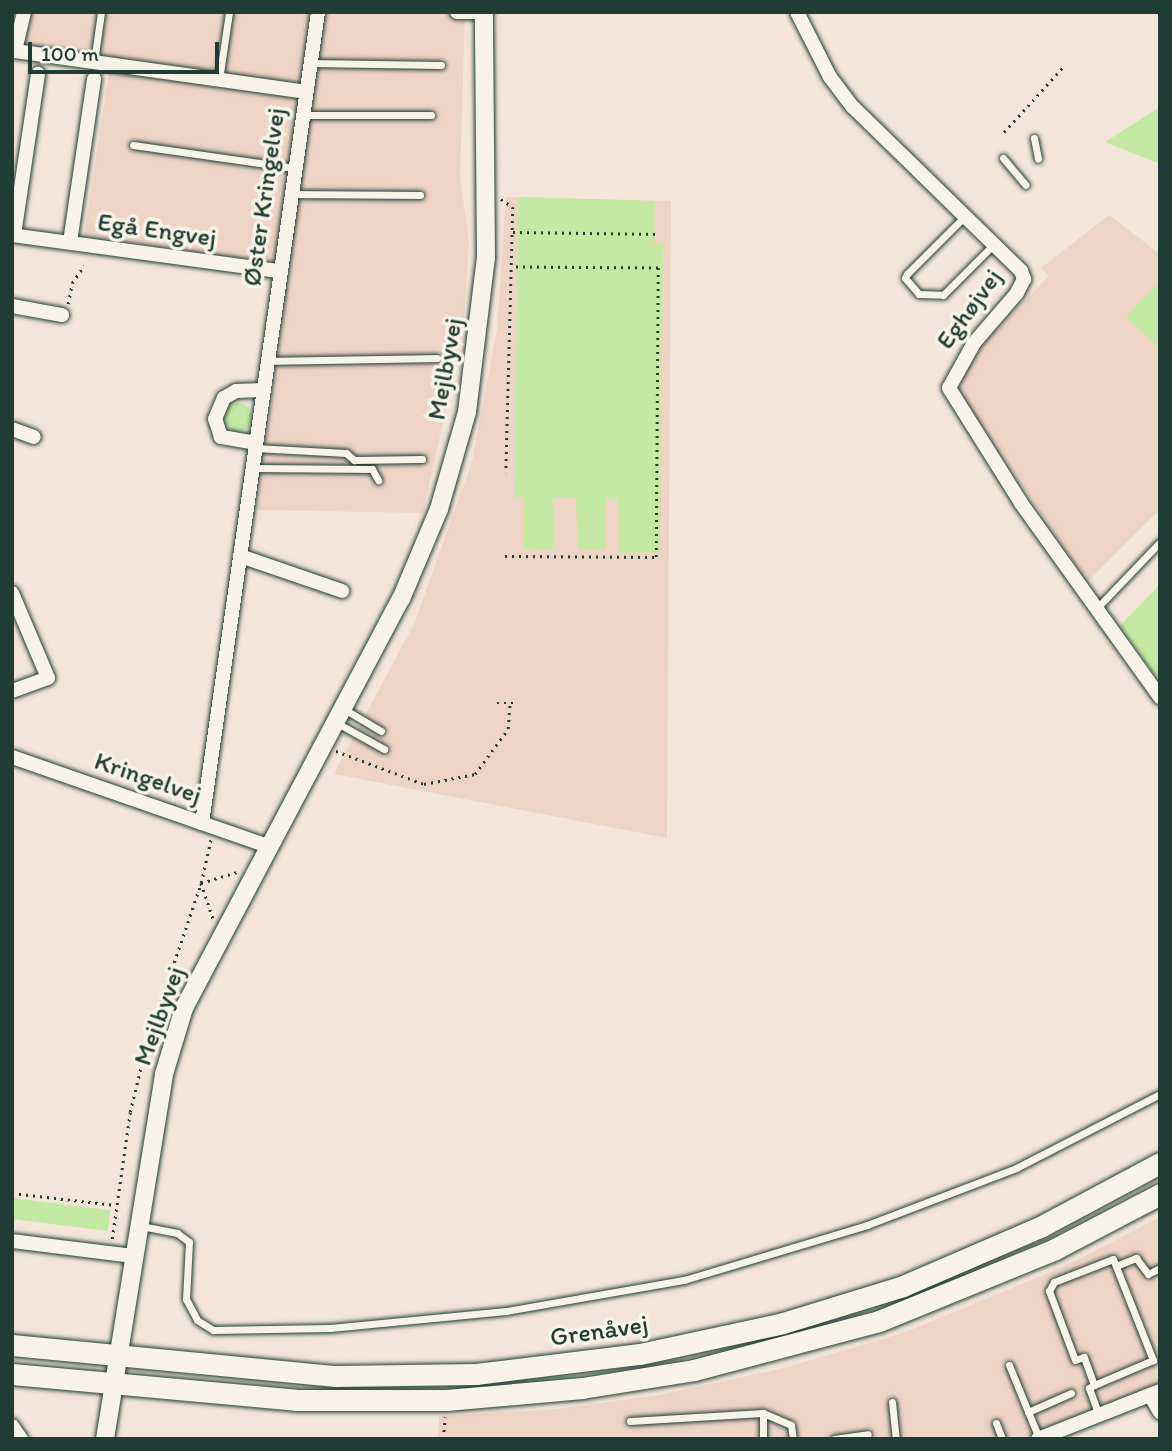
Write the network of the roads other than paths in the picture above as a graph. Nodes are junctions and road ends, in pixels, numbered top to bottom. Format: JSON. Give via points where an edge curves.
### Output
{"nodes":[{"id":1,"x":24,"y":12,"type":"edge"},
{"id":2,"x":102,"y":12,"type":"edge"},
{"id":3,"x":229,"y":12,"type":"edge"},
{"id":4,"x":318,"y":12,"type":"edge"},
{"id":5,"x":457,"y":12,"type":"edge"},
{"id":6,"x":474,"y":12,"type":"edge"},
{"id":7,"x":484,"y":12,"type":"edge"},
{"id":8,"x":797,"y":12,"type":"edge"},
{"id":9,"x":94,"y":62,"type":"junction"},
{"id":10,"x":310,"y":63,"type":"junction"},
{"id":11,"x":441,"y":65,"type":"dead end"},
{"id":12,"x":38,"y":74,"type":"dead end"},
{"id":13,"x":94,"y":79,"type":"dead end"},
{"id":14,"x":219,"y":80,"type":"junction"},
{"id":15,"x":305,"y":92,"type":"junction"},
{"id":16,"x":302,"y":115,"type":"junction"},
{"id":17,"x":432,"y":115,"type":"dead end"},
{"id":18,"x":1034,"y":138,"type":"dead end"},
{"id":19,"x":133,"y":145,"type":"dead end"},
{"id":20,"x":1003,"y":158,"type":"dead end"},
{"id":21,"x":1038,"y":159,"type":"dead end"},
{"id":22,"x":294,"y":168,"type":"junction"},
{"id":23,"x":1026,"y":185,"type":"dead end"},
{"id":24,"x":290,"y":194,"type":"junction"},
{"id":25,"x":420,"y":195,"type":"dead end"},
{"id":26,"x":965,"y":216,"type":"junction"},
{"id":27,"x":13,"y":235,"type":"edge"},
{"id":28,"x":70,"y":242,"type":"junction"},
{"id":29,"x":994,"y":244,"type":"junction"},
{"id":30,"x":279,"y":271,"type":"junction"},
{"id":31,"x":12,"y":306,"type":"edge"},
{"id":32,"x":62,"y":316,"type":"road end"},
{"id":33,"x":437,"y":358,"type":"dead end"},
{"id":34,"x":266,"y":361,"type":"junction"},
{"id":35,"x":262,"y":390,"type":"junction"},
{"id":36,"x":12,"y":429,"type":"edge"},
{"id":37,"x":34,"y":437,"type":"dead end"},
{"id":38,"x":255,"y":446,"type":"junction"},
{"id":39,"x":422,"y":459,"type":"dead end"},
{"id":40,"x":252,"y":468,"type":"junction"},
{"id":41,"x":378,"y":480,"type":"dead end"},
{"id":42,"x":1160,"y":542,"type":"edge"},
{"id":43,"x":240,"y":556,"type":"junction"},
{"id":44,"x":342,"y":590,"type":"dead end"},
{"id":45,"x":12,"y":593,"type":"edge"},
{"id":46,"x":1097,"y":608,"type":"junction"},
{"id":47,"x":12,"y":691,"type":"edge"},
{"id":48,"x":1160,"y":697,"type":"edge"},
{"id":49,"x":340,"y":716,"type":"junction"},
{"id":50,"x":381,"y":731,"type":"dead end"},
{"id":51,"x":384,"y":749,"type":"dead end"},
{"id":52,"x":12,"y":757,"type":"edge"},
{"id":53,"x":208,"y":825,"type":"junction"},
{"id":54,"x":268,"y":846,"type":"junction"},
{"id":55,"x":1160,"y":1094,"type":"edge"},
{"id":56,"x":1160,"y":1163,"type":"edge"},
{"id":57,"x":1160,"y":1194,"type":"edge"},
{"id":58,"x":137,"y":1225,"type":"junction"},
{"id":59,"x":12,"y":1241,"type":"edge"},
{"id":60,"x":132,"y":1256,"type":"junction"},
{"id":61,"x":1116,"y":1266,"type":"junction"},
{"id":62,"x":1160,"y":1268,"type":"edge"},
{"id":63,"x":12,"y":1345,"type":"edge"},
{"id":64,"x":117,"y":1356,"type":"junction"},
{"id":65,"x":1009,"y":1365,"type":"dead end"},
{"id":66,"x":12,"y":1374,"type":"edge"},
{"id":67,"x":113,"y":1385,"type":"junction"},
{"id":68,"x":1094,"y":1385,"type":"junction"},
{"id":69,"x":1155,"y":1393,"type":"edge"},
{"id":70,"x":1071,"y":1394,"type":"dead end"},
{"id":71,"x":892,"y":1402,"type":"dead end"},
{"id":72,"x":1028,"y":1412,"type":"junction"},
{"id":73,"x":1160,"y":1412,"type":"edge"},
{"id":74,"x":763,"y":1413,"type":"junction"},
{"id":75,"x":1100,"y":1416,"type":"junction"},
{"id":76,"x":629,"y":1421,"type":"dead end"},
{"id":77,"x":996,"y":1423,"type":"dead end"},
{"id":78,"x":12,"y":1426,"type":"edge"},
{"id":79,"x":1078,"y":1432,"type":"edge"},
{"id":80,"x":868,"y":1434,"type":"dead end"},
{"id":81,"x":21,"y":1438,"type":"edge"},
{"id":82,"x":105,"y":1439,"type":"edge"},
{"id":83,"x":763,"y":1439,"type":"edge"},
{"id":84,"x":793,"y":1439,"type":"edge"},
{"id":85,"x":834,"y":1439,"type":"edge"},
{"id":86,"x":896,"y":1439,"type":"edge"},
{"id":87,"x":1002,"y":1439,"type":"edge"},
{"id":88,"x":1038,"y":1439,"type":"edge"}],
"edges":[{"from":1,"to":9,"type":"street","via":[[15,51]]},
{"from":2,"to":9,"type":"lane"},
{"from":3,"to":14,"type":"lane"},
{"from":4,"to":10,"type":"street","name":"Øster Kringelvej"},
{"from":5,"to":6,"type":"street"},
{"from":7,"to":49,"type":"street","name":"Mejlbyvej","via":[[486,258],[467,412],[439,509],[401,599]]},
{"from":8,"to":26,"type":"street","name":"Eghøjvej","via":[[830,77],[853,107]]},
{"from":9,"to":14,"type":"street"},
{"from":10,"to":11,"type":"lane"},
{"from":10,"to":15,"type":"street","name":"Øster Kringelvej"},
{"from":12,"to":27,"type":"street","name":"Egå Engvej"},
{"from":13,"to":28,"type":"street","name":"Egå Engvej"},
{"from":14,"to":15,"type":"street"},
{"from":15,"to":16,"type":"street","name":"Øster Kringelvej"},
{"from":16,"to":17,"type":"lane"},
{"from":16,"to":22,"type":"street","name":"Øster Kringelvej"},
{"from":18,"to":21,"type":"lane"},
{"from":19,"to":22,"type":"lane"},
{"from":20,"to":23,"type":"lane"},
{"from":22,"to":24,"type":"street","name":"Øster Kringelvej"},
{"from":24,"to":25,"type":"lane"},
{"from":24,"to":30,"type":"street","name":"Øster Kringelvej"},
{"from":26,"to":29,"type":"street","name":"Eghøjvej"},
{"from":26,"to":29,"type":"lane","via":[[906,274],[919,294],[943,295]]},
{"from":27,"to":28,"type":"street","name":"Egå Engvej"},
{"from":28,"to":30,"type":"street","name":"Egå Engvej"},
{"from":29,"to":46,"type":"street","name":"Eghøjvej","via":[[1024,279],[974,342],[949,388],[969,426]]},
{"from":30,"to":34,"type":"street","name":"Øster Kringelvej"},
{"from":31,"to":32,"type":"street"},
{"from":33,"to":34,"type":"lane"},
{"from":34,"to":35,"type":"street","name":"Øster Kringelvej"},
{"from":35,"to":38,"type":"street","name":"Øster Kringelvej"},
{"from":35,"to":38,"type":"street","via":[[236,391],[224,398],[215,419],[221,437]]},
{"from":36,"to":37,"type":"street"},
{"from":38,"to":39,"type":"lane","via":[[346,453],[354,460]]},
{"from":38,"to":40,"type":"street","name":"Øster Kringelvej"},
{"from":40,"to":41,"type":"lane","via":[[372,469]]},
{"from":40,"to":43,"type":"street","name":"Øster Kringelvej"},
{"from":42,"to":46,"type":"lane"},
{"from":43,"to":44,"type":"street"},
{"from":43,"to":53,"type":"street","name":"Øster Kringelvej"},
{"from":45,"to":47,"type":"street","via":[[48,678]]},
{"from":46,"to":48,"type":"street","name":"Eghøjvej"},
{"from":49,"to":50,"type":"lane"},
{"from":49,"to":51,"type":"lane"},
{"from":49,"to":54,"type":"street","name":"Mejlbyvej"},
{"from":52,"to":53,"type":"street","name":"Kringelvej"},
{"from":53,"to":54,"type":"street","name":"Kringelvej"},
{"from":54,"to":58,"type":"street","name":"Mejlbyvej","via":[[184,1008],[164,1074]]},
{"from":55,"to":58,"type":"lane","via":[[1016,1168],[867,1225],[684,1280],[506,1311],[330,1328],[214,1330],[197,1320],[186,1299],[189,1242],[177,1233]]},
{"from":56,"to":64,"type":"main road","name":"Grenåvej","via":[[1040,1227],[903,1286],[783,1323],[640,1354],[520,1370],[389,1377],[290,1374]]},
{"from":57,"to":67,"type":"main road","name":"Grenåvej","via":[[1055,1249],[880,1321],[694,1370],[582,1388],[446,1400],[296,1400]]},
{"from":58,"to":60,"type":"street","name":"Mejlbyvej"},
{"from":59,"to":60,"type":"street"},
{"from":60,"to":64,"type":"street","name":"Mejlbyvej"},
{"from":61,"to":62,"type":"lane","via":[[1136,1258],[1148,1275]]},
{"from":61,"to":68,"type":"lane","via":[[1153,1360]]},
{"from":61,"to":68,"type":"lane","via":[[1113,1259],[1054,1282],[1049,1292],[1075,1360],[1084,1357]]},
{"from":63,"to":64,"type":"main road","name":"Grenåvej"},
{"from":64,"to":67,"type":"street","name":"Mejlbyvej"},
{"from":65,"to":72,"type":"lane"},
{"from":66,"to":67,"type":"main road","name":"Grenåvej"},
{"from":67,"to":82,"type":"street","name":"Mejlbyvej"},
{"from":68,"to":75,"type":"lane","via":[[1089,1388]]},
{"from":69,"to":73,"type":"street"},
{"from":69,"to":75,"type":"street"},
{"from":70,"to":72,"type":"lane"},
{"from":71,"to":86,"type":"lane"},
{"from":72,"to":88,"type":"lane"},
{"from":74,"to":76,"type":"lane"},
{"from":74,"to":83,"type":"lane"},
{"from":74,"to":84,"type":"lane","via":[[791,1424]]},
{"from":75,"to":79,"type":"street"},
{"from":77,"to":87,"type":"lane"},
{"from":78,"to":81,"type":"street"},
{"from":79,"to":88,"type":"street"},
{"from":80,"to":85,"type":"lane"}]}
